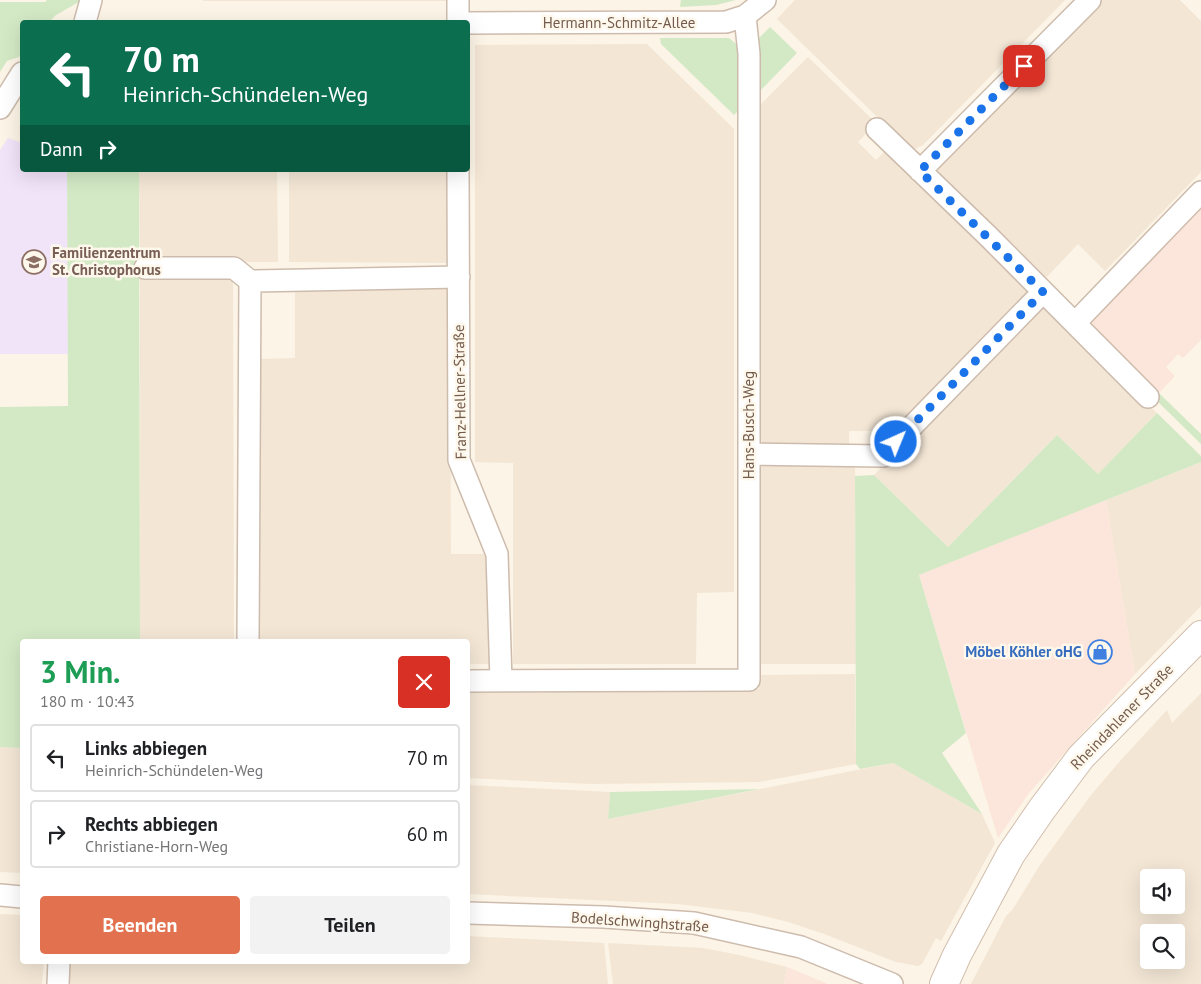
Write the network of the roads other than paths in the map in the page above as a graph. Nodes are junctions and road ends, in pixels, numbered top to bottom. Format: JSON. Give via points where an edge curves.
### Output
{"nodes":[{"id":1,"x":91,"y":0,"type":"edge"},
{"id":2,"x":458,"y":0,"type":"edge"},
{"id":3,"x":765,"y":0,"type":"edge"},
{"id":4,"x":1090,"y":0,"type":"edge"},
{"id":5,"x":745,"y":16,"type":"junction"},
{"id":6,"x":86,"y":20,"type":"edge"},
{"id":7,"x":458,"y":20,"type":"edge"},
{"id":8,"x":470,"y":23,"type":"edge"},
{"id":9,"x":20,"y":76,"type":"edge"},
{"id":10,"x":0,"y":108,"type":"edge"},
{"id":11,"x":877,"y":129,"type":"dead end"},
{"id":12,"x":920,"y":171,"type":"junction"},
{"id":13,"x":458,"y":172,"type":"edge"},
{"id":14,"x":1201,"y":192,"type":"edge"},
{"id":15,"x":145,"y":268,"type":"dead end"},
{"id":16,"x":459,"y":277,"type":"junction"},
{"id":17,"x":250,"y":281,"type":"junction"},
{"id":18,"x":1043,"y":292,"type":"junction"},
{"id":19,"x":1075,"y":323,"type":"junction"},
{"id":20,"x":1148,"y":397,"type":"dead end"},
{"id":21,"x":749,"y":454,"type":"junction"},
{"id":22,"x":1201,"y":635,"type":"edge"},
{"id":23,"x":248,"y":639,"type":"edge"},
{"id":24,"x":501,"y":680,"type":"junction"},
{"id":25,"x":470,"y":681,"type":"edge"},
{"id":26,"x":0,"y":895,"type":"edge"},
{"id":27,"x":20,"y":896,"type":"edge"},
{"id":28,"x":470,"y":913,"type":"edge"},
{"id":29,"x":59,"y":964,"type":"edge"},
{"id":30,"x":58,"y":984,"type":"edge"},
{"id":31,"x":892,"y":984,"type":"edge"},
{"id":32,"x":944,"y":984,"type":"edge"}],
"edges":[{"from":1,"to":6,"type":"street"},
{"from":2,"to":7,"type":"street"},
{"from":3,"to":5,"type":"street","name":"Hermann-Schmitz-Allee"},
{"from":4,"to":12,"type":"street"},
{"from":5,"to":8,"type":"street","name":"Hermann-Schmitz-Allee","via":[[726,22]]},
{"from":5,"to":21,"type":"street","name":"Hans-Busch-Weg","via":[[749,54]]},
{"from":9,"to":10,"type":"street"},
{"from":11,"to":12,"type":"street"},
{"from":12,"to":18,"type":"street"},
{"from":13,"to":16,"type":"street","name":"Franz-Hellner-Straße"},
{"from":14,"to":19,"type":"street"},
{"from":15,"to":17,"type":"street","via":[[234,268]]},
{"from":16,"to":17,"type":"street"},
{"from":16,"to":24,"type":"street","name":"Franz-Hellner-Straße","via":[[459,460],[497,554]]},
{"from":17,"to":23,"type":"street"},
{"from":18,"to":19,"type":"street"},
{"from":18,"to":21,"type":"street","via":[[883,456]]},
{"from":19,"to":20,"type":"street"},
{"from":21,"to":24,"type":"street","name":"Hans-Busch-Weg","via":[[749,680]]},
{"from":22,"to":32,"type":"main road","name":"Rheindahlener Straße","via":[[1081,757],[1042,809],[1011,854]]},
{"from":24,"to":25,"type":"street"},
{"from":26,"to":27,"type":"street"},
{"from":28,"to":31,"type":"street","name":"Bodelschwinghstraße","via":[[694,922],[801,947]]},
{"from":29,"to":30,"type":"street"}]}
